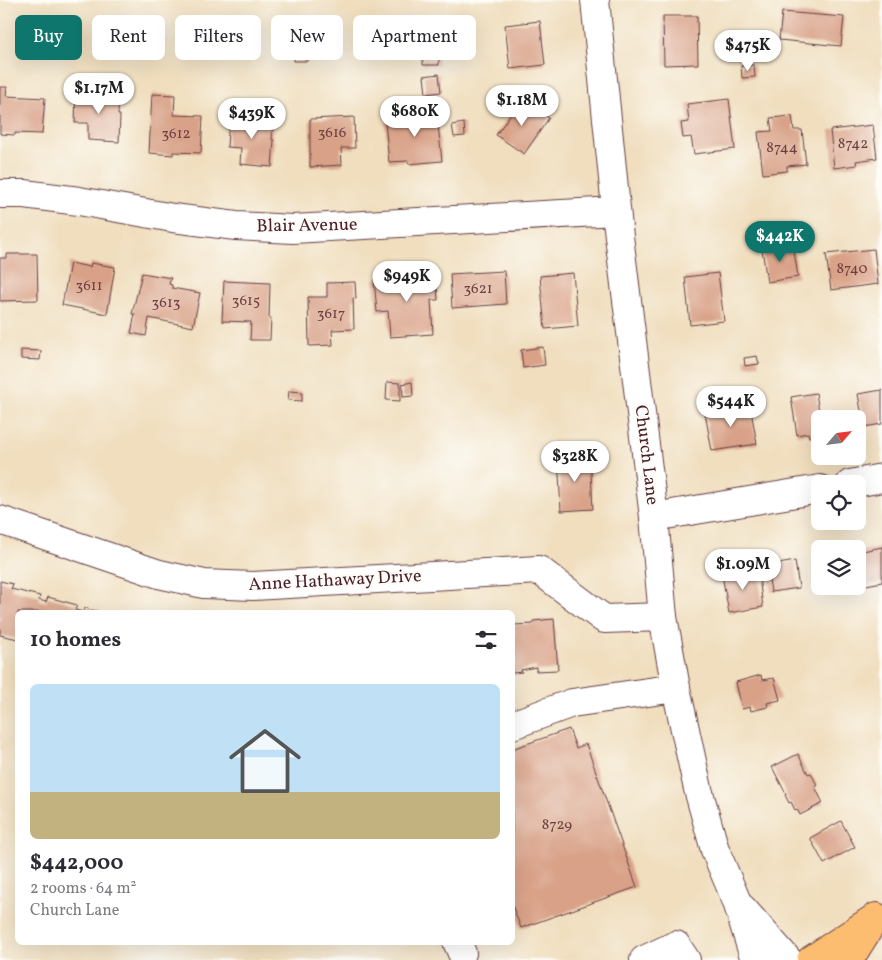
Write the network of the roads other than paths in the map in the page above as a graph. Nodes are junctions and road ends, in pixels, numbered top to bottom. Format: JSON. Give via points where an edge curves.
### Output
{"nodes":[{"id":1,"x":595,"y":0,"type":"edge"},
{"id":2,"x":0,"y":194,"type":"edge"},
{"id":3,"x":616,"y":210,"type":"junction"},
{"id":4,"x":882,"y":478,"type":"edge"},
{"id":5,"x":866,"y":481,"type":"edge"},
{"id":6,"x":811,"y":491,"type":"edge"},
{"id":7,"x":654,"y":517,"type":"junction"},
{"id":8,"x":0,"y":520,"type":"edge"},
{"id":9,"x":664,"y":617,"type":"junction"},
{"id":10,"x":676,"y":688,"type":"junction"},
{"id":11,"x":515,"y":724,"type":"edge"},
{"id":12,"x":737,"y":902,"type":"junction"},
{"id":13,"x":879,"y":913,"type":"edge"},
{"id":14,"x":644,"y":960,"type":"edge"},
{"id":15,"x":686,"y":960,"type":"edge"},
{"id":16,"x":755,"y":960,"type":"edge"},
{"id":17,"x":788,"y":960,"type":"edge"},
{"id":18,"x":811,"y":960,"type":"edge"},
{"id":19,"x":849,"y":960,"type":"edge"}],
"edges":[{"from":1,"to":3,"type":"street","name":"Church Lane"},
{"from":2,"to":3,"type":"street","name":"Blair Avenue","via":[[79,201],[236,226],[293,229]]},
{"from":3,"to":7,"type":"street","name":"Church Lane"},
{"from":4,"to":5,"type":"street"},
{"from":6,"to":7,"type":"street"},
{"from":7,"to":9,"type":"street","name":"Church Lane"},
{"from":8,"to":9,"type":"street","name":"Anne Hathaway Drive","via":[[159,574],[204,584],[253,586],[540,570],[604,619]]},
{"from":9,"to":10,"type":"street","name":"Church Lane"},
{"from":10,"to":11,"type":"street","via":[[572,703]]},
{"from":10,"to":12,"type":"street","name":"Church Lane","via":[[715,850]]},
{"from":12,"to":16,"type":"street","name":"Church Lane"},
{"from":12,"to":17,"type":"street","name":"Church Lane"},
{"from":13,"to":18,"type":"main road"},
{"from":13,"to":19,"type":"main road"},
{"from":14,"to":15,"type":"street","via":[[676,945]]}]}
